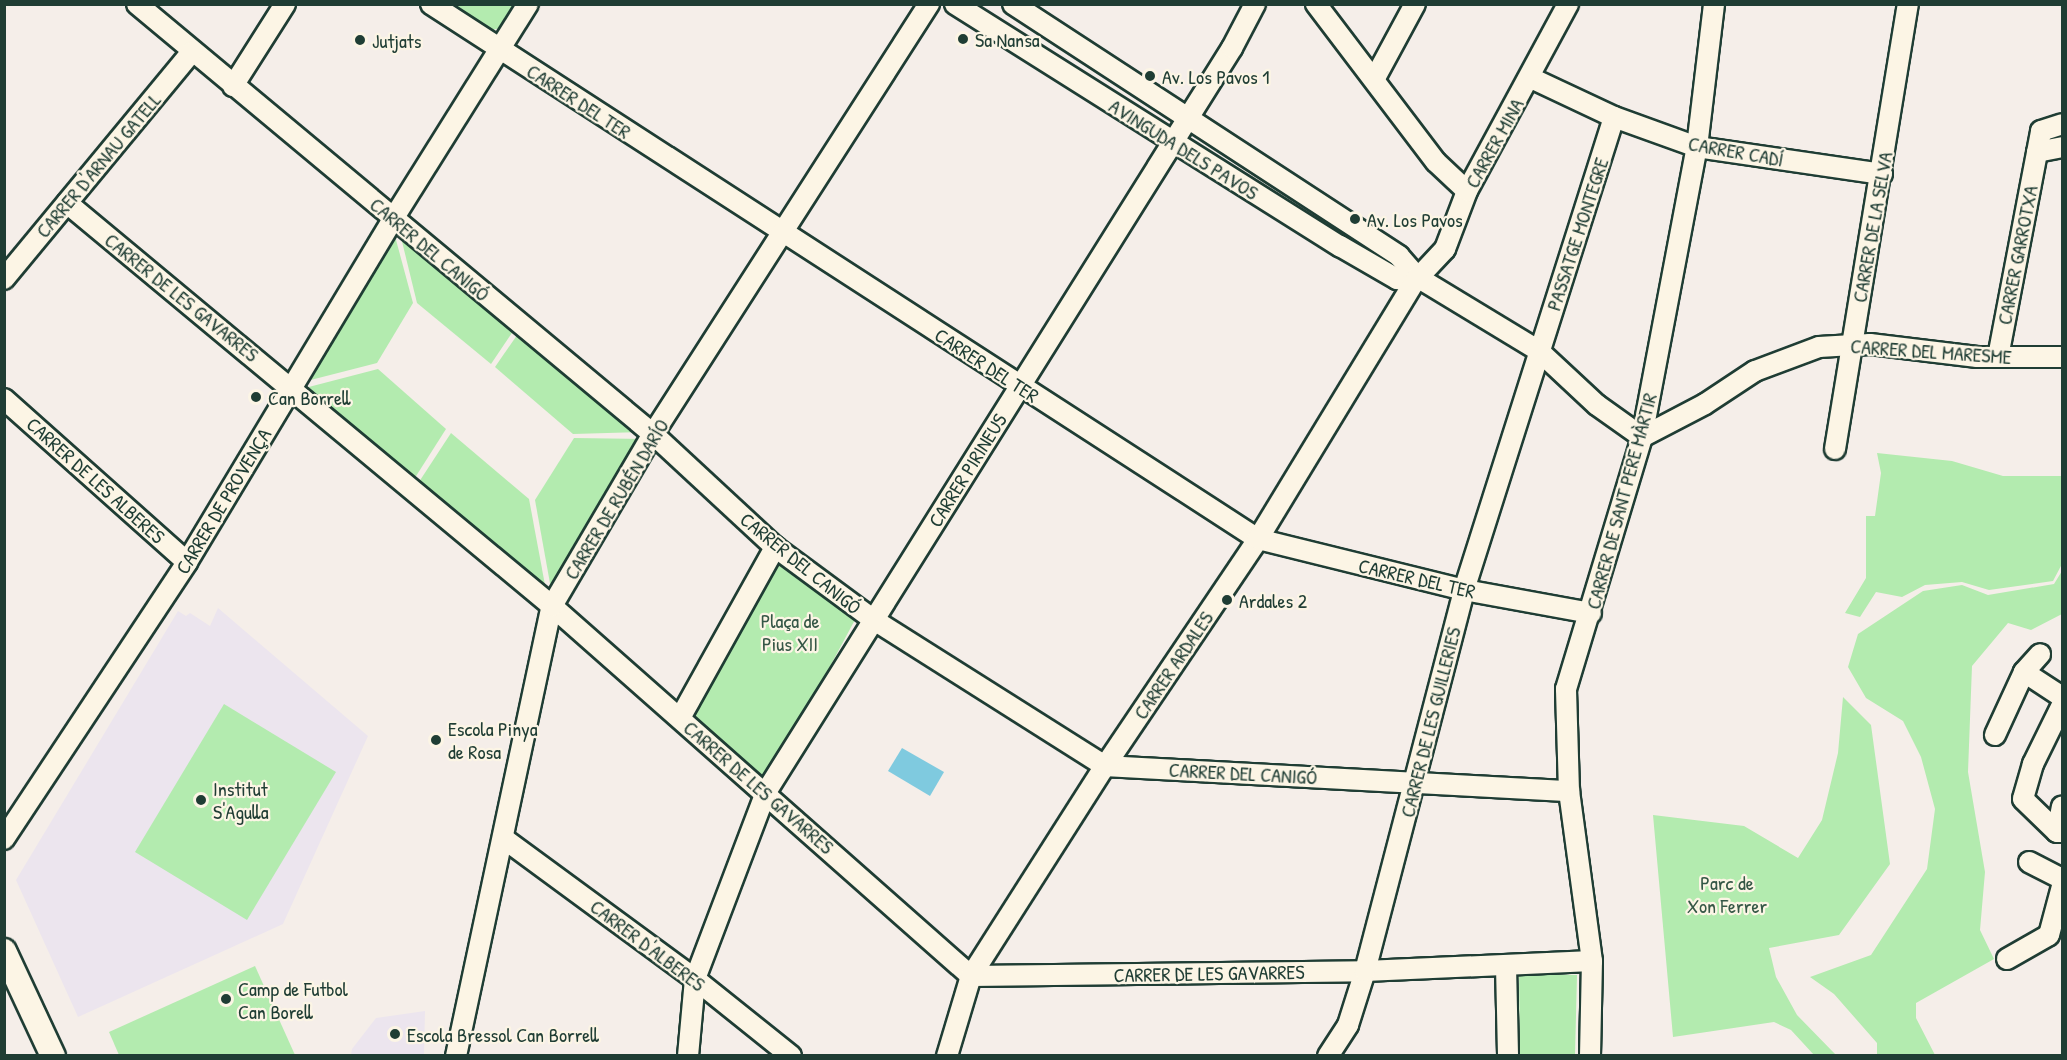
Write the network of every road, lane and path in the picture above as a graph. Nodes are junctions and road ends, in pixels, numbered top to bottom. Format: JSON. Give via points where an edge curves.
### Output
{"nodes":[{"id":1,"x":137,"y":4,"type":"edge"},
{"id":2,"x":285,"y":4,"type":"edge"},
{"id":3,"x":431,"y":4,"type":"edge"},
{"id":4,"x":528,"y":4,"type":"edge"},
{"id":5,"x":929,"y":4,"type":"edge"},
{"id":6,"x":955,"y":4,"type":"edge"},
{"id":7,"x":1013,"y":4,"type":"edge"},
{"id":8,"x":1255,"y":4,"type":"edge"},
{"id":9,"x":1316,"y":4,"type":"edge"},
{"id":10,"x":1415,"y":4,"type":"edge"},
{"id":11,"x":1568,"y":4,"type":"edge"},
{"id":12,"x":1714,"y":4,"type":"edge"},
{"id":13,"x":1908,"y":4,"type":"edge"},
{"id":14,"x":499,"y":49,"type":"junction"},
{"id":15,"x":192,"y":52,"type":"junction"},
{"id":16,"x":1375,"y":78,"type":"junction"},
{"id":17,"x":1531,"y":78,"type":"junction"},
{"id":18,"x":233,"y":86,"type":"junction"},
{"id":19,"x":1614,"y":117,"type":"junction"},
{"id":20,"x":1188,"y":118,"type":"junction"},
{"id":21,"x":2062,"y":124,"type":"edge"},
{"id":22,"x":1171,"y":142,"type":"junction"},
{"id":23,"x":1697,"y":147,"type":"junction"},
{"id":24,"x":2062,"y":147,"type":"edge"},
{"id":25,"x":2037,"y":152,"type":"junction"},
{"id":26,"x":1882,"y":174,"type":"junction"},
{"id":27,"x":1467,"y":192,"type":"junction"},
{"id":28,"x":67,"y":203,"type":"junction"},
{"id":29,"x":393,"y":219,"type":"junction"},
{"id":30,"x":784,"y":234,"type":"junction"},
{"id":31,"x":4,"y":279,"type":"edge"},
{"id":32,"x":1416,"y":279,"type":"junction"},
{"id":33,"x":1850,"y":344,"type":"junction"},
{"id":34,"x":1539,"y":351,"type":"junction"},
{"id":35,"x":1998,"y":357,"type":"junction"},
{"id":36,"x":2062,"y":357,"type":"edge"},
{"id":37,"x":1019,"y":385,"type":"junction"},
{"id":38,"x":292,"y":387,"type":"junction"},
{"id":39,"x":4,"y":399,"type":"edge"},
{"id":40,"x":654,"y":434,"type":"junction"},
{"id":41,"x":1642,"y":437,"type":"junction"},
{"id":42,"x":1835,"y":449,"type":"dead end"},
{"id":43,"x":1258,"y":539,"type":"junction"},
{"id":44,"x":776,"y":547,"type":"junction"},
{"id":45,"x":187,"y":562,"type":"junction"},
{"id":46,"x":1464,"y":590,"type":"junction"},
{"id":47,"x":552,"y":606,"type":"junction"},
{"id":48,"x":1591,"y":613,"type":"junction"},
{"id":49,"x":874,"y":620,"type":"junction"},
{"id":50,"x":2040,"y":654,"type":"dead end"},
{"id":51,"x":2024,"y":672,"type":"junction"},
{"id":52,"x":2062,"y":697,"type":"edge"},
{"id":53,"x":2062,"y":705,"type":"edge"},
{"id":54,"x":680,"y":718,"type":"junction"},
{"id":55,"x":1995,"y":735,"type":"dead end"},
{"id":56,"x":1105,"y":766,"type":"junction"},
{"id":57,"x":1416,"y":782,"type":"junction"},
{"id":58,"x":1569,"y":791,"type":"junction"},
{"id":59,"x":766,"y":792,"type":"junction"},
{"id":60,"x":2062,"y":806,"type":"edge"},
{"id":61,"x":2060,"y":832,"type":"edge"},
{"id":62,"x":503,"y":838,"type":"junction"},
{"id":63,"x":4,"y":839,"type":"edge"},
{"id":64,"x":2029,"y":862,"type":"dead end"},
{"id":65,"x":2062,"y":879,"type":"edge"},
{"id":66,"x":2062,"y":886,"type":"edge"},
{"id":67,"x":4,"y":951,"type":"edge"},
{"id":68,"x":2007,"y":959,"type":"dead end"},
{"id":69,"x":1592,"y":961,"type":"junction"},
{"id":70,"x":1506,"y":966,"type":"junction"},
{"id":71,"x":1365,"y":971,"type":"junction"},
{"id":72,"x":971,"y":976,"type":"junction"},
{"id":73,"x":695,"y":979,"type":"junction"},
{"id":74,"x":53,"y":1056,"type":"edge"},
{"id":75,"x":456,"y":1056,"type":"edge"},
{"id":76,"x":688,"y":1056,"type":"edge"},
{"id":77,"x":791,"y":1056,"type":"edge"},
{"id":78,"x":947,"y":1056,"type":"edge"},
{"id":79,"x":1328,"y":1056,"type":"edge"},
{"id":80,"x":1508,"y":1056,"type":"edge"},
{"id":81,"x":1590,"y":1056,"type":"edge"}],
"edges":[{"from":1,"to":15,"type":"street","name":"CARRER DEL CANIGÓ"},
{"from":2,"to":18,"type":"street"},
{"from":3,"to":14,"type":"street","name":"CARRER DEL TER"},
{"from":4,"to":14,"type":"street","name":"CARRER DE PROVENÇA"},
{"from":5,"to":30,"type":"street","name":"CARRER DE RUBÉN DARÍO"},
{"from":6,"to":22,"type":"street","name":"AVINGUDA DELS PAVOS"},
{"from":7,"to":20,"type":"street","name":"AVINGUDA DELS PAVOS"},
{"from":8,"to":20,"type":"street","name":"CARRER PIRINEUS"},
{"from":9,"to":16,"type":"street"},
{"from":10,"to":16,"type":"street"},
{"from":11,"to":17,"type":"street","name":"CARRER MINA"},
{"from":12,"to":23,"type":"street","name":"CARRER DE SANT PERE MÀRTIR"},
{"from":13,"to":26,"type":"street","name":"CARRER DE LA SELVA"},
{"from":14,"to":29,"type":"street","name":"CARRER DE PROVENÇA"},
{"from":14,"to":30,"type":"street","name":"CARRER DEL TER"},
{"from":15,"to":18,"type":"street","name":"CARRER DEL CANIGÓ"},
{"from":15,"to":28,"type":"street","name":"CARRER D'ARNAU GATELL"},
{"from":16,"to":27,"type":"street","via":[[1436,162]]},
{"from":17,"to":19,"type":"street","name":"CARRER CADÍ"},
{"from":17,"to":27,"type":"street","name":"CARRER MINA"},
{"from":18,"to":29,"type":"street","name":"CARRER DEL CANIGÓ"},
{"from":19,"to":23,"type":"street","name":"CARRER CADÍ"},
{"from":19,"to":34,"type":"street","name":"PASSATGE MONTEGRE"},
{"from":20,"to":22,"type":"street","name":"CARRER PIRINEUS"},
{"from":20,"to":32,"type":"street","name":"AVINGUDA DELS PAVOS","via":[[1399,256]]},
{"from":21,"to":25,"type":"street","name":"CARRER GARROTXA","via":[[2041,130]]},
{"from":22,"to":32,"type":"street","name":"AVINGUDA DELS PAVOS","via":[[1397,279]]},
{"from":22,"to":37,"type":"street","name":"CARRER PIRINEUS"},
{"from":23,"to":26,"type":"street","name":"CARRER CADÍ"},
{"from":23,"to":41,"type":"street","name":"CARRER DE SANT PERE MÀRTIR"},
{"from":24,"to":25,"type":"street"},
{"from":25,"to":35,"type":"street","name":"CARRER GARROTXA"},
{"from":26,"to":33,"type":"street","name":"CARRER DE LA SELVA"},
{"from":27,"to":32,"type":"street","name":"CARRER MINA","via":[[1445,249]]},
{"from":28,"to":31,"type":"street","name":"CARRER D'ARNAU GATELL"},
{"from":28,"to":38,"type":"street","name":"CARRER DE LES GAVARRES"},
{"from":29,"to":38,"type":"street","name":"CARRER DE PROVENÇA"},
{"from":29,"to":40,"type":"street","name":"CARRER DEL CANIGÓ"},
{"from":30,"to":37,"type":"street","name":"CARRER DEL TER"},
{"from":30,"to":40,"type":"street","name":"CARRER DE RUBÉN DARÍO"},
{"from":32,"to":34,"type":"street","name":"AVINGUDA DELS PAVOS"},
{"from":32,"to":43,"type":"street","name":"CARRER ARDALES"},
{"from":33,"to":35,"type":"street","name":"CARRER DEL MARESME"},
{"from":33,"to":41,"type":"street","name":"CARRER DEL MARESME","via":[[1820,347],[1755,371],[1705,404]]},
{"from":33,"to":42,"type":"street","name":"CARRER DE LA SELVA"},
{"from":34,"to":41,"type":"street","name":"AVINGUDA DELS PAVOS","via":[[1597,405]]},
{"from":34,"to":46,"type":"street","name":"CARRER DE LES GUILLERIES"},
{"from":35,"to":36,"type":"street","name":"CARRER DEL MARESME"},
{"from":37,"to":43,"type":"street","name":"CARRER DEL TER"},
{"from":37,"to":49,"type":"street","name":"CARRER PIRINEUS"},
{"from":38,"to":45,"type":"street","name":"CARRER DE PROVENÇA"},
{"from":38,"to":47,"type":"street","name":"CARRER DE LES GAVARRES"},
{"from":39,"to":45,"type":"street","name":"CARRER DE LES ALBERES"},
{"from":40,"to":44,"type":"street","name":"CARRER DEL CANIGÓ"},
{"from":40,"to":47,"type":"street","name":"CARRER DE RUBÉN DARÍO"},
{"from":41,"to":48,"type":"street","name":"CARRER DE SANT PERE MÀRTIR"},
{"from":43,"to":46,"type":"street","name":"CARRER DEL TER"},
{"from":43,"to":56,"type":"street","name":"CARRER ARDALES"},
{"from":44,"to":49,"type":"street","name":"CARRER DEL CANIGÓ"},
{"from":44,"to":54,"type":"street"},
{"from":45,"to":63,"type":"street","name":"CARRER DE PROVENÇA"},
{"from":46,"to":48,"type":"street","name":"CARRER DEL TER"},
{"from":46,"to":57,"type":"street","name":"CARRER DE LES GUILLERIES"},
{"from":47,"to":54,"type":"street","name":"CARRER DE LES GAVARRES"},
{"from":47,"to":62,"type":"street","name":"CARRER DE RUBÉN DARÍO"},
{"from":48,"to":58,"type":"street","name":"CARRER DE SANT PERE MÀRTIR","via":[[1566,689]]},
{"from":49,"to":56,"type":"street","name":"CARRER DEL CANIGÓ"},
{"from":49,"to":59,"type":"street","name":"CARRER PIRINEUS"},
{"from":50,"to":51,"type":"street"},
{"from":51,"to":52,"type":"street"},
{"from":51,"to":55,"type":"street"},
{"from":53,"to":61,"type":"street","via":[[2033,764],[2023,799]]},
{"from":54,"to":59,"type":"street","name":"CARRER DE LES GAVARRES"},
{"from":56,"to":57,"type":"street","name":"CARRER DEL CANIGÓ"},
{"from":56,"to":72,"type":"street","name":"CARRER ARDALES"},
{"from":57,"to":58,"type":"street","name":"CARRER DEL CANIGÓ"},
{"from":57,"to":71,"type":"street","name":"CARRER DE LES GUILLERIES"},
{"from":58,"to":69,"type":"street","name":"CARRER DE SANT PERE MÀRTIR"},
{"from":59,"to":72,"type":"street","name":"CARRER DE LES GAVARRES"},
{"from":59,"to":73,"type":"street","name":"CARRER PIRINEUS"},
{"from":60,"to":61,"type":"street"},
{"from":62,"to":73,"type":"street","name":"CARRER D'ALBERES"},
{"from":62,"to":75,"type":"street","name":"CARRER DE RUBÉN DARÍO"},
{"from":64,"to":65,"type":"street"},
{"from":66,"to":68,"type":"street","via":[[2049,935]]},
{"from":67,"to":74,"type":"street"},
{"from":69,"to":70,"type":"street","name":"CARRER DE LES GAVARRES"},
{"from":69,"to":81,"type":"street","name":"CARRER DE SANT PERE MÀRTIR"},
{"from":70,"to":71,"type":"street","name":"CARRER DE LES GAVARRES"},
{"from":70,"to":80,"type":"street"},
{"from":71,"to":72,"type":"street","name":"CARRER DE LES GAVARRES"},
{"from":71,"to":79,"type":"street","name":"CARRER DE LES GUILLERIES","via":[[1348,1025]]},
{"from":72,"to":78,"type":"street","name":"CARRER ARDALES"},
{"from":73,"to":76,"type":"street","name":"CARRER PIRINEUS"},
{"from":73,"to":77,"type":"street","name":"CARRER D'ALBERES"}]}
